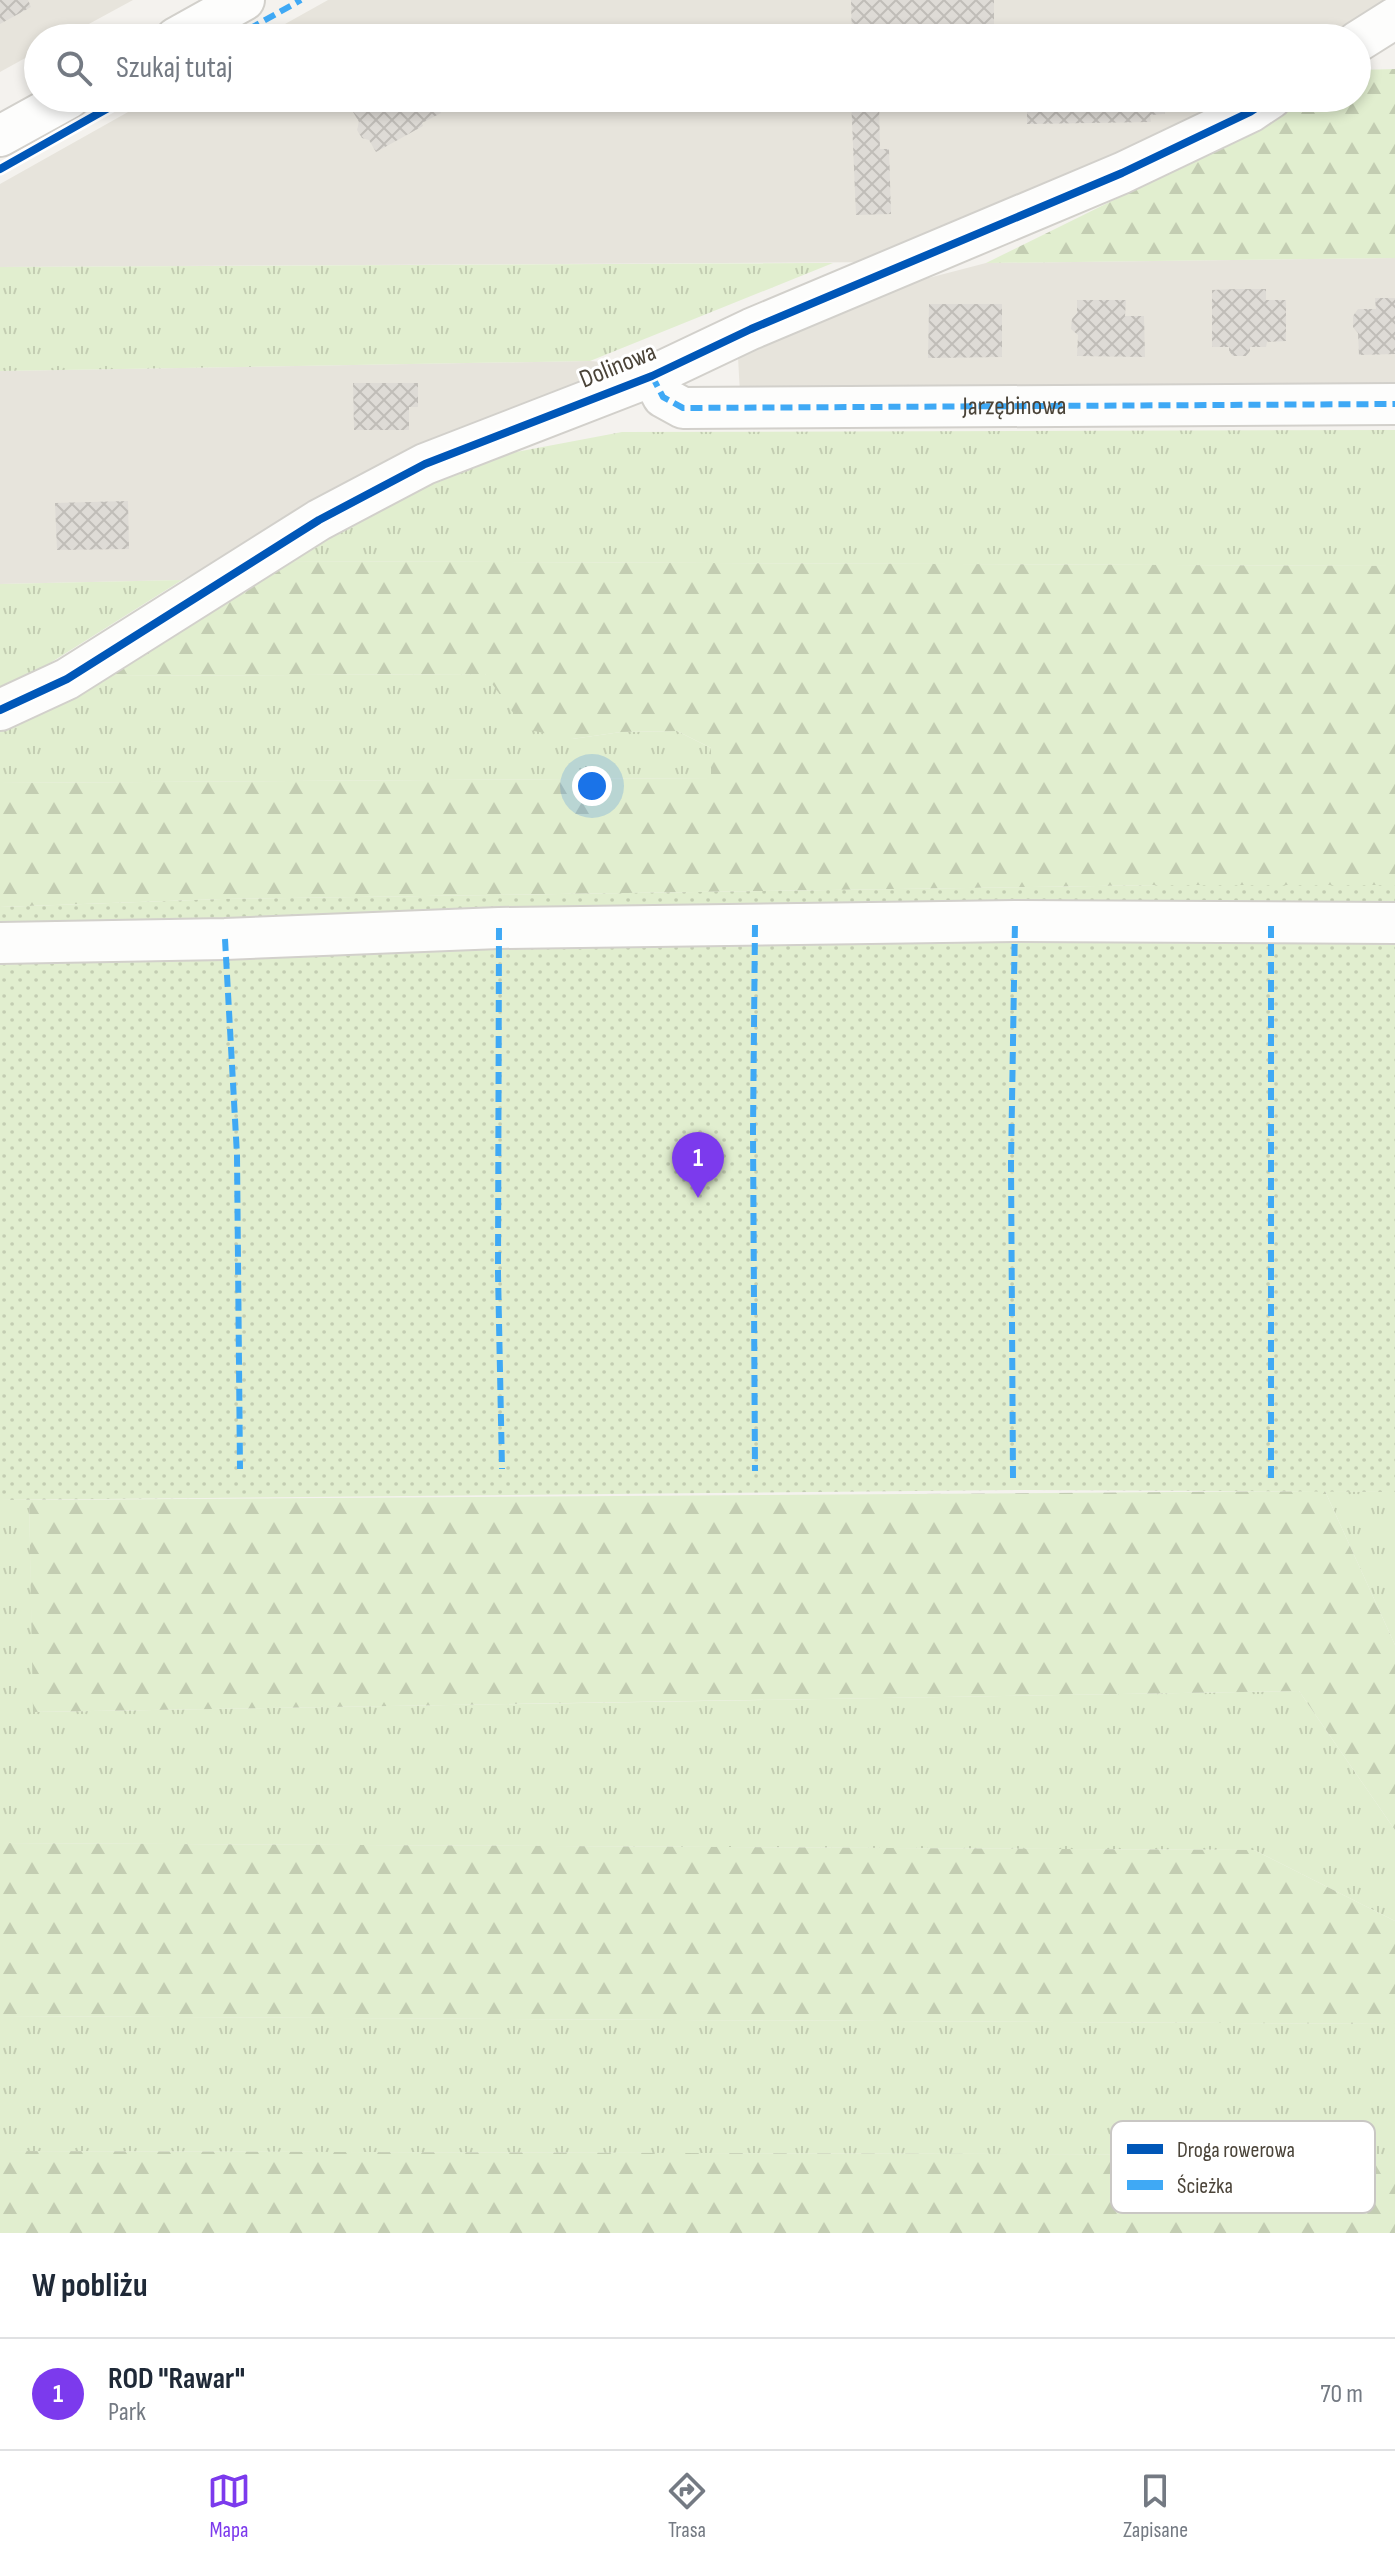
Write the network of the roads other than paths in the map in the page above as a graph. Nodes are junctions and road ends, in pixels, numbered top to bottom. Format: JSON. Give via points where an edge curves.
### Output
{"nodes":[{"id":1,"x":244,"y":0,"type":"edge"},
{"id":2,"x":1395,"y":18,"type":"edge"},
{"id":3,"x":201,"y":24,"type":"edge"},
{"id":4,"x":1371,"y":33,"type":"edge"},
{"id":5,"x":44,"y":112,"type":"edge"},
{"id":6,"x":1250,"y":112,"type":"edge"},
{"id":7,"x":0,"y":136,"type":"edge"},
{"id":8,"x":652,"y":376,"type":"junction"},
{"id":9,"x":1395,"y":404,"type":"edge"},
{"id":10,"x":0,"y":710,"type":"edge"},
{"id":11,"x":1395,"y":923,"type":"edge"},
{"id":12,"x":0,"y":943,"type":"edge"}],
"edges":[{"from":1,"to":3,"type":"street"},
{"from":2,"to":4,"type":"street"},
{"from":5,"to":7,"type":"street"},
{"from":6,"to":8,"type":"street","name":"Dolinowa","via":[[1122,173]]},
{"from":8,"to":9,"type":"street","name":"Jarzębinowa","via":[[663,397],[683,408]]},
{"from":8,"to":10,"type":"street","name":"Dolinowa","via":[[425,464],[319,520],[67,679]]},
{"from":11,"to":12,"type":"street","via":[[1015,921],[499,928]]}]}
